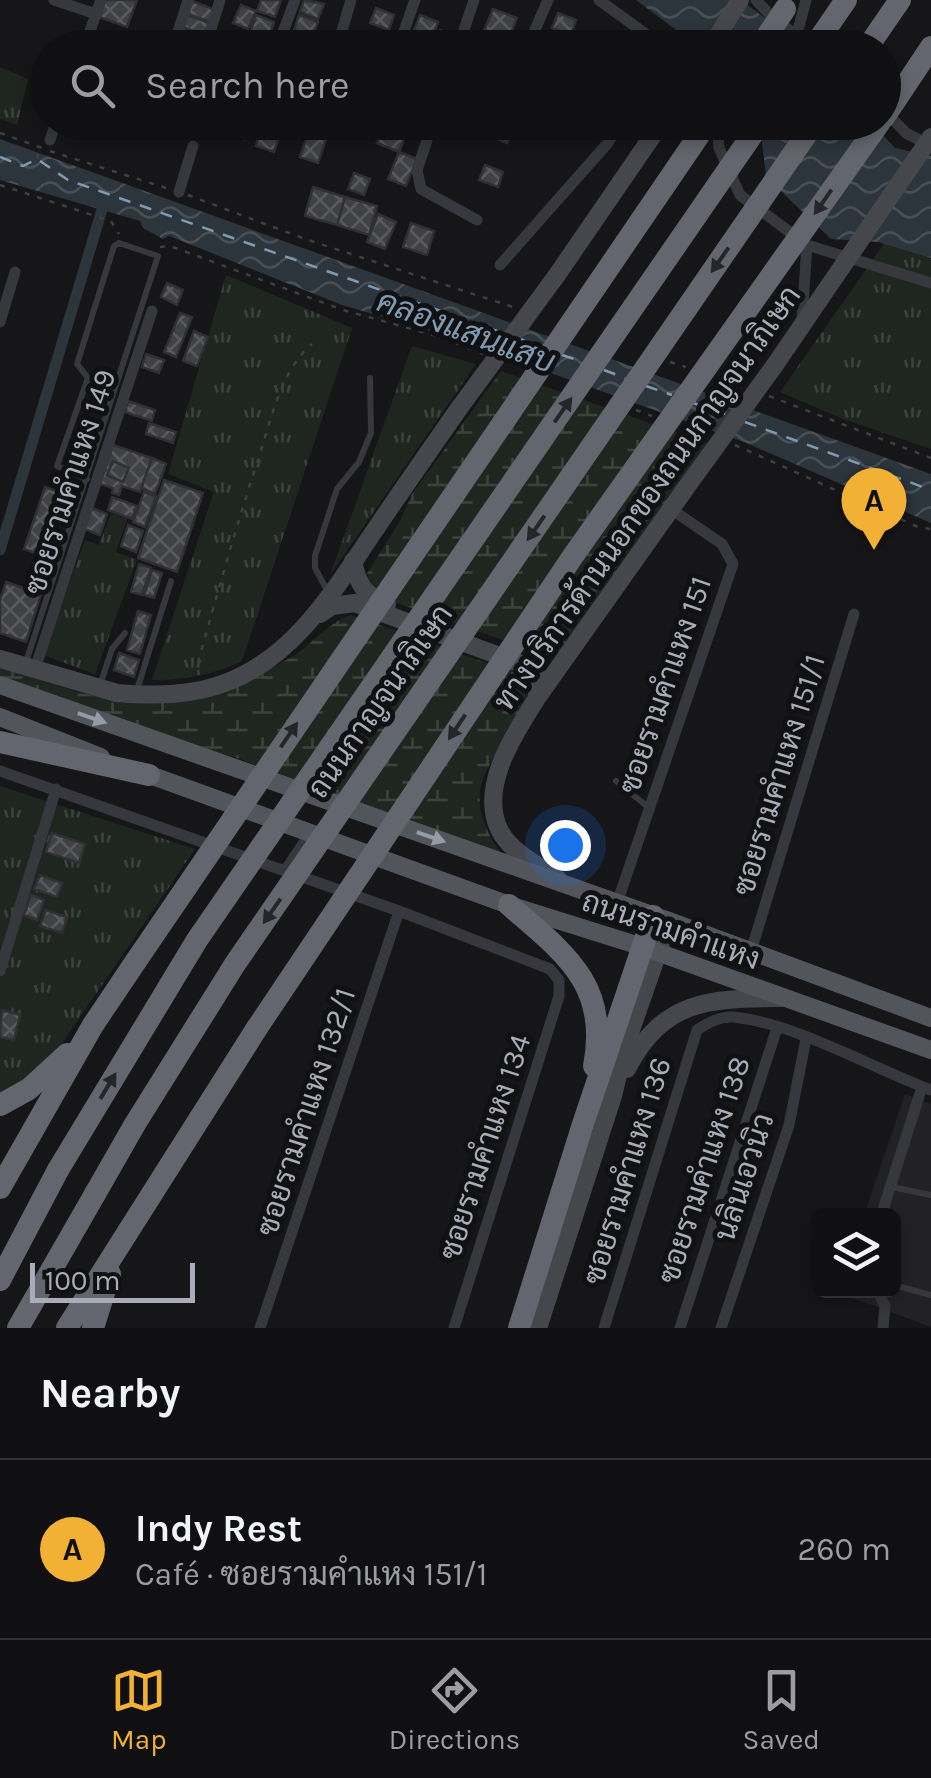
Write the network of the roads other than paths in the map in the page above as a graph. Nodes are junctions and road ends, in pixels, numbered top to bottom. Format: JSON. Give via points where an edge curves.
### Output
{"nodes":[{"id":1,"x":54,"y":0,"type":"edge"},
{"id":2,"x":101,"y":0,"type":"edge"},
{"id":3,"x":188,"y":0,"type":"edge"},
{"id":4,"x":220,"y":0,"type":"edge"},
{"id":5,"x":296,"y":0,"type":"edge"},
{"id":6,"x":352,"y":0,"type":"edge"},
{"id":7,"x":415,"y":0,"type":"edge"},
{"id":8,"x":474,"y":0,"type":"edge"},
{"id":9,"x":548,"y":0,"type":"edge"},
{"id":10,"x":599,"y":0,"type":"edge"},
{"id":11,"x":740,"y":0,"type":"edge"},
{"id":12,"x":756,"y":0,"type":"edge"},
{"id":13,"x":846,"y":0,"type":"edge"},
{"id":14,"x":900,"y":0,"type":"edge"},
{"id":15,"x":793,"y":2,"type":"edge"},
{"id":16,"x":96,"y":14,"type":"junction"},
{"id":17,"x":90,"y":30,"type":"edge"},
{"id":18,"x":179,"y":30,"type":"edge"},
{"id":19,"x":211,"y":30,"type":"edge"},
{"id":20,"x":285,"y":30,"type":"edge"},
{"id":21,"x":343,"y":30,"type":"edge"},
{"id":22,"x":404,"y":30,"type":"edge"},
{"id":23,"x":464,"y":30,"type":"edge"},
{"id":24,"x":535,"y":30,"type":"edge"},
{"id":25,"x":642,"y":30,"type":"edge"},
{"id":26,"x":721,"y":30,"type":"edge"},
{"id":27,"x":772,"y":30,"type":"edge"},
{"id":28,"x":789,"y":30,"type":"edge"},
{"id":29,"x":803,"y":30,"type":"edge"},
{"id":30,"x":819,"y":30,"type":"edge"},
{"id":31,"x":879,"y":30,"type":"edge"},
{"id":32,"x":931,"y":47,"type":"edge"},
{"id":33,"x":931,"y":63,"type":"edge"},
{"id":34,"x":901,"y":90,"type":"edge"},
{"id":35,"x":901,"y":96,"type":"edge"},
{"id":36,"x":901,"y":127,"type":"edge"},
{"id":37,"x":931,"y":137,"type":"edge"},
{"id":38,"x":47,"y":140,"type":"edge"},
{"id":39,"x":427,"y":140,"type":"edge"},
{"id":40,"x":609,"y":140,"type":"edge"},
{"id":41,"x":652,"y":140,"type":"edge"},
{"id":42,"x":696,"y":140,"type":"edge"},
{"id":43,"x":718,"y":140,"type":"edge"},
{"id":44,"x":749,"y":140,"type":"edge"},
{"id":45,"x":804,"y":140,"type":"edge"},
{"id":46,"x":866,"y":140,"type":"edge"},
{"id":47,"x":45,"y":144,"type":"road end"},
{"id":48,"x":193,"y":146,"type":"dead end"},
{"id":49,"x":931,"y":146,"type":"edge"},
{"id":50,"x":179,"y":192,"type":"road end"},
{"id":51,"x":477,"y":220,"type":"dead end"},
{"id":52,"x":807,"y":245,"type":"junction"},
{"id":53,"x":500,"y":265,"type":"dead end"},
{"id":54,"x":15,"y":272,"type":"dead end"},
{"id":55,"x":931,"y":283,"type":"edge"},
{"id":56,"x":152,"y":310,"type":"dead end"},
{"id":57,"x":0,"y":322,"type":"edge"},
{"id":58,"x":802,"y":324,"type":"junction"},
{"id":59,"x":370,"y":378,"type":"dead end"},
{"id":60,"x":87,"y":479,"type":"junction"},
{"id":61,"x":671,"y":509,"type":"junction"},
{"id":62,"x":353,"y":561,"type":"junction"},
{"id":63,"x":171,"y":581,"type":"dead end"},
{"id":64,"x":330,"y":595,"type":"junction"},
{"id":65,"x":854,"y":614,"type":"dead end"},
{"id":66,"x":311,"y":620,"type":"junction"},
{"id":67,"x":125,"y":632,"type":"dead end"},
{"id":68,"x":567,"y":654,"type":"junction"},
{"id":69,"x":0,"y":659,"type":"edge"},
{"id":70,"x":30,"y":667,"type":"junction"},
{"id":71,"x":0,"y":686,"type":"edge"},
{"id":72,"x":98,"y":688,"type":"junction"},
{"id":73,"x":136,"y":694,"type":"junction"},
{"id":74,"x":537,"y":698,"type":"junction"},
{"id":75,"x":0,"y":717,"type":"edge"},
{"id":76,"x":0,"y":742,"type":"edge"},
{"id":77,"x":0,"y":771,"type":"edge"},
{"id":78,"x":150,"y":775,"type":"junction"},
{"id":79,"x":616,"y":781,"type":"dead end"},
{"id":80,"x":56,"y":790,"type":"junction"},
{"id":81,"x":648,"y":806,"type":"junction"},
{"id":82,"x":310,"y":833,"type":"junction"},
{"id":83,"x":285,"y":870,"type":"junction"},
{"id":84,"x":567,"y":885,"type":"junction"},
{"id":85,"x":617,"y":903,"type":"junction"},
{"id":86,"x":508,"y":905,"type":"junction"},
{"id":87,"x":399,"y":911,"type":"junction"},
{"id":88,"x":661,"y":918,"type":"junction"},
{"id":89,"x":651,"y":950,"type":"junction"},
{"id":90,"x":751,"y":951,"type":"junction"},
{"id":91,"x":0,"y":971,"type":"edge"},
{"id":92,"x":783,"y":998,"type":"junction"},
{"id":93,"x":931,"y":1018,"type":"edge"},
{"id":94,"x":93,"y":1025,"type":"junction"},
{"id":95,"x":777,"y":1028,"type":"junction"},
{"id":96,"x":697,"y":1030,"type":"joint"},
{"id":97,"x":806,"y":1039,"type":"junction"},
{"id":98,"x":931,"y":1050,"type":"edge"},
{"id":99,"x":927,"y":1089,"type":"edge"},
{"id":100,"x":613,"y":1096,"type":"junction"},
{"id":101,"x":0,"y":1106,"type":"edge"},
{"id":102,"x":583,"y":1124,"type":"junction"},
{"id":103,"x":8,"y":1159,"type":"edge"},
{"id":104,"x":890,"y":1187,"type":"junction"},
{"id":105,"x":0,"y":1188,"type":"edge"},
{"id":106,"x":931,"y":1195,"type":"edge"},
{"id":107,"x":884,"y":1208,"type":"edge"},
{"id":108,"x":119,"y":1242,"type":"junction"},
{"id":109,"x":0,"y":1280,"type":"edge"},
{"id":110,"x":901,"y":1287,"type":"edge"},
{"id":111,"x":931,"y":1296,"type":"edge"},
{"id":112,"x":881,"y":1298,"type":"edge"},
{"id":113,"x":18,"y":1328,"type":"edge"},
{"id":114,"x":67,"y":1328,"type":"edge"},
{"id":115,"x":93,"y":1328,"type":"edge"},
{"id":116,"x":260,"y":1328,"type":"edge"},
{"id":117,"x":454,"y":1328,"type":"edge"},
{"id":118,"x":519,"y":1328,"type":"edge"},
{"id":119,"x":538,"y":1328,"type":"edge"},
{"id":120,"x":604,"y":1328,"type":"edge"},
{"id":121,"x":680,"y":1328,"type":"edge"},
{"id":122,"x":721,"y":1328,"type":"edge"},
{"id":123,"x":883,"y":1328,"type":"edge"}],
"edges":[{"from":1,"to":16,"type":"street"},
{"from":2,"to":16,"type":"street"},
{"from":3,"to":18,"type":"street"},
{"from":4,"to":19,"type":"street"},
{"from":5,"to":20,"type":"street"},
{"from":6,"to":21,"type":"street"},
{"from":7,"to":22,"type":"street"},
{"from":8,"to":23,"type":"street"},
{"from":9,"to":24,"type":"street"},
{"from":10,"to":25,"type":"street"},
{"from":11,"to":26,"type":"main road"},
{"from":12,"to":28,"type":"street"},
{"from":13,"to":30,"type":"highway"},
{"from":14,"to":31,"type":"highway"},
{"from":15,"to":27,"type":"highway","bridge":true},
{"from":15,"to":29,"type":"street"},
{"from":16,"to":17,"type":"street"},
{"from":32,"to":34,"type":"highway"},
{"from":33,"to":35,"type":"highway"},
{"from":36,"to":49,"type":"street"},
{"from":37,"to":58,"type":"main road","name":"ทางบริการด้านนอกของถนนกาญจนาภิเษก","bridge":true},
{"from":38,"to":47,"type":"street"},
{"from":39,"to":51,"type":"street","via":[[418,170],[421,189]]},
{"from":40,"to":53,"type":"street"},
{"from":41,"to":62,"type":"main road","bridge":true},
{"from":94,"to":42,"type":"highway","one_way":true,"bridge":true},
{"from":43,"to":52,"type":"street","via":[[740,195]]},
{"from":109,"to":44,"type":"highway","name":"ถนนกาญจนาภิเษก","one_way":true,"bridge":true,"via":[[197,940]]},
{"from":45,"to":113,"type":"highway","name":"ถนนกาญจนาภิเษก","one_way":true,"bridge":true,"via":[[236,964],[134,1124]]},
{"from":46,"to":108,"type":"highway","one_way":true,"bridge":true,"via":[[573,556]]},
{"from":48,"to":50,"type":"street"},
{"from":52,"to":55,"type":"street"},
{"from":52,"to":58,"type":"street"},
{"from":54,"to":57,"type":"street"},
{"from":56,"to":70,"type":"street","name":"ซอยรามคำแหง 149"},
{"from":58,"to":61,"type":"main road","name":"ทางบริการด้านนอกของถนนกาญจนาภิเษก","bridge":true},
{"from":59,"to":64,"type":"lane","via":[[371,433],[337,489],[315,556]]},
{"from":60,"to":60,"type":"lane","via":[[57,466],[88,378],[77,364],[119,242],[158,256]]},
{"from":60,"to":70,"type":"lane"},
{"from":61,"to":68,"type":"main road","name":"ทางบริการด้านนอกของถนนกาญจนาภิเษก"},
{"from":61,"to":81,"type":"street","name":"ซอยรามคำแหง 151","via":[[722,544],[733,564]]},
{"from":62,"to":64,"type":"main road"},
{"from":62,"to":68,"type":"main road","via":[[370,598],[531,658]]},
{"from":63,"to":73,"type":"lane"},
{"from":64,"to":66,"type":"main road"},
{"from":65,"to":90,"type":"street","name":"ซอยรามคำแหง 151/1"},
{"from":66,"to":73,"type":"main road","via":[[272,658],[230,682],[184,694]]},
{"from":66,"to":74,"type":"main road","via":[[332,606],[355,604],[527,666],[536,673]]},
{"from":67,"to":72,"type":"lane"},
{"from":68,"to":74,"type":"main road","name":"ทางบริการด้านนอกของถนนกาญจนาภิเษก"},
{"from":69,"to":70,"type":"main road"},
{"from":70,"to":72,"type":"main road"},
{"from":71,"to":84,"type":"main road","name":"ถนนรามคำแหง","one_way":true},
{"from":72,"to":73,"type":"main road"},
{"from":74,"to":84,"type":"main road","name":"ทางบริการด้านนอกของถนนกาญจนาภิเษก","via":[[496,780],[493,803],[499,830],[517,851]]},
{"from":75,"to":78,"type":"main road","name":"ถนนรามคำแหง"},
{"from":76,"to":78,"type":"highway"},
{"from":77,"to":80,"type":"street"},
{"from":78,"to":82,"type":"main road","name":"ถนนรามคำแหง"},
{"from":79,"to":81,"type":"lane"},
{"from":80,"to":83,"type":"street"},
{"from":80,"to":91,"type":"street"},
{"from":81,"to":85,"type":"street","name":"ซอยรามคำแหง 151"},
{"from":82,"to":83,"type":"street"},
{"from":82,"to":86,"type":"main road","name":"ถนนรามคำแหง"},
{"from":83,"to":87,"type":"street"},
{"from":84,"to":85,"type":"main road","name":"ถนนรามคำแหง"},
{"from":85,"to":88,"type":"main road","name":"ถนนรามคำแหง"},
{"from":86,"to":89,"type":"main road","name":"ถนนรามคำแหง"},
{"from":86,"to":102,"type":"highway","via":[[569,958],[592,997],[598,1032]]},
{"from":87,"to":116,"type":"street","name":"ซอยรามคำแหง 132/1"},
{"from":87,"to":117,"type":"street","name":"ซอยรามคำแหง 134","via":[[550,969],[559,980]]},
{"from":88,"to":89,"type":"highway"},
{"from":88,"to":90,"type":"main road","name":"ถนนรามคำแหง"},
{"from":89,"to":92,"type":"main road","name":"ถนนรามคำแหง"},
{"from":89,"to":100,"type":"main road"},
{"from":89,"to":102,"type":"highway"},
{"from":90,"to":93,"type":"main road","name":"ถนนรามคำแหง"},
{"from":92,"to":98,"type":"main road","name":"ถนนรามคำแหง"},
{"from":92,"to":100,"type":"main road","via":[[716,1000],[666,1019],[641,1042]]},
{"from":94,"to":101,"type":"highway","via":[[50,1071]]},
{"from":94,"to":103,"type":"highway"},
{"from":95,"to":96,"type":"street","name":"ถนนรามคำแหง","via":[[730,1016]]},
{"from":95,"to":97,"type":"street","name":"ถนนรามคำแหง"},
{"from":95,"to":121,"type":"street","name":"ซอยรามคำแหง 138"},
{"from":96,"to":120,"type":"street","name":"ซอยรามคำแหง 136"},
{"from":97,"to":99,"type":"street","name":"ถนนรามคำแหง"},
{"from":97,"to":122,"type":"street","name":"นลินเอวนิว","via":[[789,1126]]},
{"from":99,"to":104,"type":"street"},
{"from":100,"to":119,"type":"main road"},
{"from":102,"to":118,"type":"highway"},
{"from":103,"to":105,"type":"highway"},
{"from":104,"to":106,"type":"lane"},
{"from":104,"to":107,"type":"street"},
{"from":108,"to":114,"type":"highway"},
{"from":108,"to":115,"type":"highway"},
{"from":110,"to":111,"type":"lane"},
{"from":112,"to":123,"type":"street"}]}
